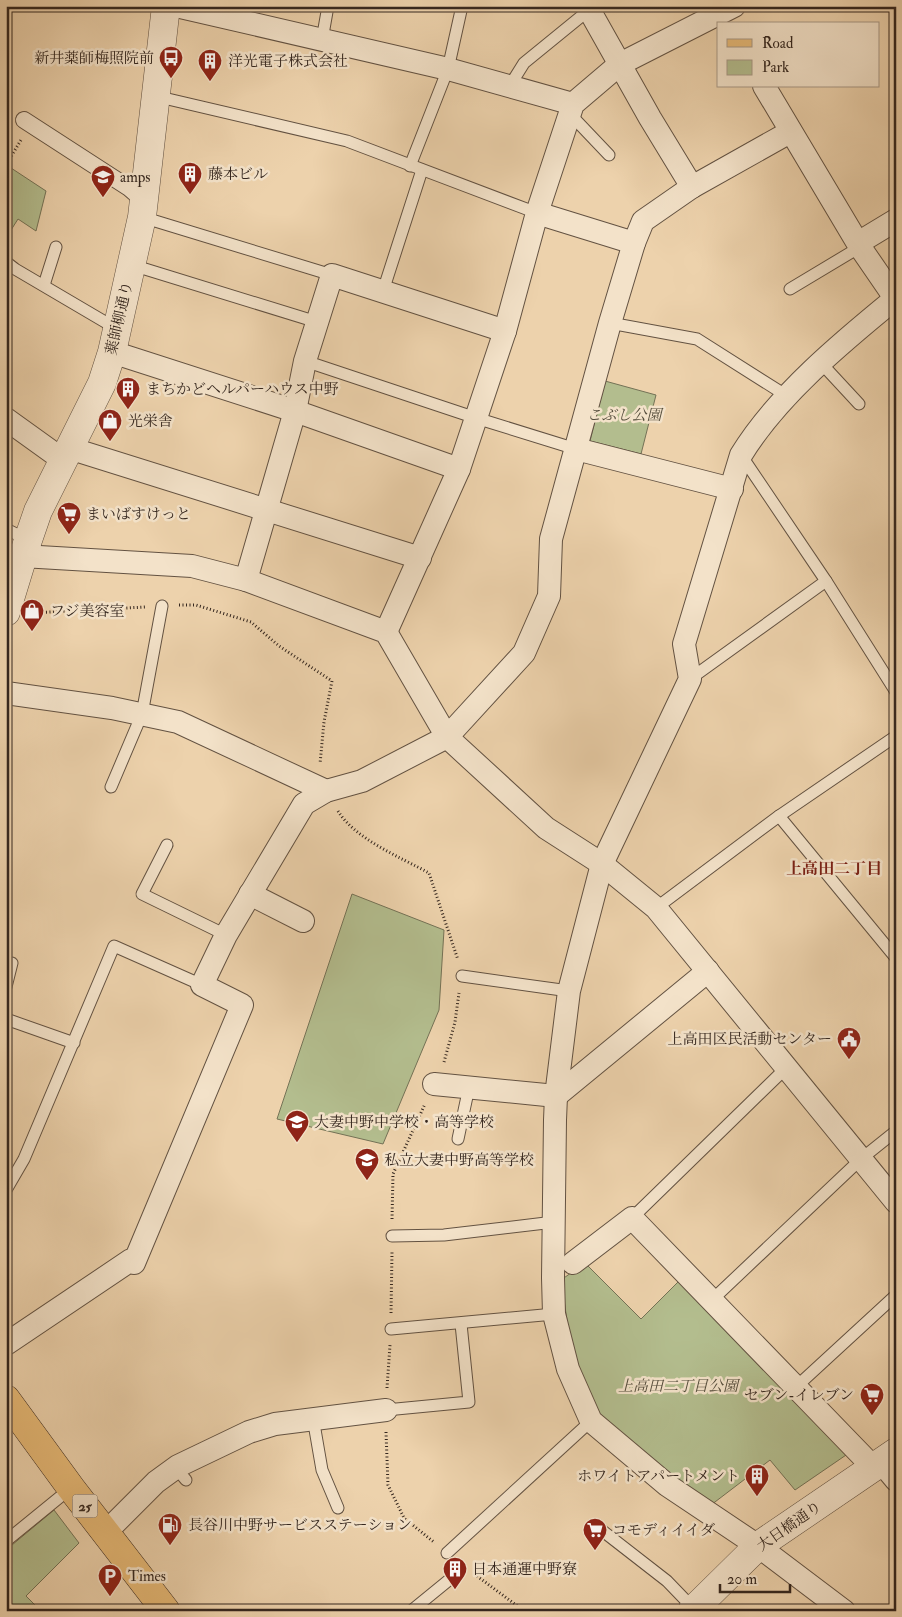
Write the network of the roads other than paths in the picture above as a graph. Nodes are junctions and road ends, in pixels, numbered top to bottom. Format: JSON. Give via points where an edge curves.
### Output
{"nodes":[{"id":1,"x":166,"y":6,"type":"edge"},
{"id":2,"x":176,"y":6,"type":"edge"},
{"id":3,"x":328,"y":6,"type":"edge"},
{"id":4,"x":462,"y":6,"type":"edge"},
{"id":5,"x":588,"y":8,"type":"edge"},
{"id":6,"x":727,"y":14,"type":"edge"},
{"id":7,"x":322,"y":40,"type":"junction"},
{"id":8,"x":620,"y":64,"type":"junction"},
{"id":9,"x":448,"y":69,"type":"junction"},
{"id":10,"x":509,"y":87,"type":"junction"},
{"id":11,"x":765,"y":88,"type":"edge"},
{"id":12,"x":155,"y":96,"type":"junction"},
{"id":13,"x":572,"y":109,"type":"junction"},
{"id":14,"x":27,"y":122,"type":"road end"},
{"id":15,"x":790,"y":132,"type":"junction"},
{"id":16,"x":609,"y":155,"type":"dead end"},
{"id":17,"x":410,"y":166,"type":"junction"},
{"id":18,"x":422,"y":170,"type":"junction"},
{"id":19,"x":692,"y":187,"type":"junction"},
{"id":20,"x":143,"y":209,"type":"junction"},
{"id":21,"x":537,"y":213,"type":"junction"},
{"id":22,"x":896,"y":220,"type":"edge"},
{"id":23,"x":634,"y":243,"type":"junction"},
{"id":24,"x":859,"y":245,"type":"junction"},
{"id":25,"x":56,"y":247,"type":"dead end"},
{"id":26,"x":6,"y":262,"type":"edge"},
{"id":27,"x":132,"y":265,"type":"junction"},
{"id":28,"x":332,"y":275,"type":"junction"},
{"id":29,"x":44,"y":286,"type":"junction"},
{"id":30,"x":790,"y":289,"type":"dead end"},
{"id":31,"x":384,"y":291,"type":"junction"},
{"id":32,"x":896,"y":299,"type":"edge"},
{"id":33,"x":317,"y":322,"type":"junction"},
{"id":34,"x":610,"y":323,"type":"junction"},
{"id":35,"x":504,"y":331,"type":"junction"},
{"id":36,"x":114,"y":340,"type":"junction"},
{"id":37,"x":305,"y":360,"type":"junction"},
{"id":38,"x":821,"y":363,"type":"junction"},
{"id":39,"x":787,"y":396,"type":"junction"},
{"id":40,"x":859,"y":404,"type":"dead end"},
{"id":41,"x":295,"y":411,"type":"junction"},
{"id":42,"x":476,"y":418,"type":"junction"},
{"id":43,"x":6,"y":419,"type":"edge"},
{"id":44,"x":576,"y":449,"type":"junction"},
{"id":45,"x":66,"y":454,"type":"junction"},
{"id":46,"x":741,"y":455,"type":"junction"},
{"id":47,"x":459,"y":469,"type":"junction"},
{"id":48,"x":732,"y":488,"type":"junction"},
{"id":49,"x":267,"y":510,"type":"junction"},
{"id":50,"x":19,"y":542,"type":"edge"},
{"id":51,"x":420,"y":558,"type":"junction"},
{"id":52,"x":246,"y":580,"type":"junction"},
{"id":53,"x":826,"y":581,"type":"junction"},
{"id":54,"x":162,"y":606,"type":"road end"},
{"id":55,"x":14,"y":613,"type":"edge"},
{"id":56,"x":386,"y":632,"type":"junction"},
{"id":57,"x":690,"y":679,"type":"junction"},
{"id":58,"x":896,"y":692,"type":"edge"},
{"id":59,"x":6,"y":693,"type":"edge"},
{"id":60,"x":142,"y":714,"type":"junction"},
{"id":61,"x":896,"y":736,"type":"edge"},
{"id":62,"x":447,"y":737,"type":"junction"},
{"id":63,"x":111,"y":787,"type":"dead end"},
{"id":64,"x":326,"y":791,"type":"junction"},
{"id":65,"x":779,"y":816,"type":"junction"},
{"id":66,"x":167,"y":845,"type":"dead end"},
{"id":67,"x":602,"y":864,"type":"junction"},
{"id":68,"x":250,"y":894,"type":"junction"},
{"id":69,"x":656,"y":908,"type":"junction"},
{"id":70,"x":303,"y":921,"type":"dead end"},
{"id":71,"x":226,"y":935,"type":"junction"},
{"id":72,"x":896,"y":958,"type":"edge"},
{"id":73,"x":12,"y":963,"type":"dead end"},
{"id":74,"x":708,"y":971,"type":"junction"},
{"id":75,"x":462,"y":976,"type":"road end"},
{"id":76,"x":202,"y":985,"type":"junction"},
{"id":77,"x":6,"y":987,"type":"edge"},
{"id":78,"x":569,"y":991,"type":"junction"},
{"id":79,"x":6,"y":1019,"type":"edge"},
{"id":80,"x":74,"y":1043,"type":"junction"},
{"id":81,"x":787,"y":1067,"type":"junction"},
{"id":82,"x":434,"y":1084,"type":"road end"},
{"id":83,"x":469,"y":1088,"type":"junction"},
{"id":84,"x":556,"y":1096,"type":"junction"},
{"id":85,"x":896,"y":1130,"type":"edge"},
{"id":86,"x":458,"y":1139,"type":"dead end"},
{"id":87,"x":861,"y":1159,"type":"junction"},
{"id":88,"x":6,"y":1190,"type":"edge"},
{"id":89,"x":896,"y":1202,"type":"edge"},
{"id":90,"x":632,"y":1218,"type":"junction"},
{"id":91,"x":554,"y":1222,"type":"junction"},
{"id":92,"x":392,"y":1236,"type":"dead end"},
{"id":93,"x":573,"y":1263,"type":"dead end"},
{"id":94,"x":896,"y":1295,"type":"edge"},
{"id":95,"x":712,"y":1300,"type":"junction"},
{"id":96,"x":554,"y":1314,"type":"junction"},
{"id":97,"x":461,"y":1324,"type":"junction"},
{"id":98,"x":391,"y":1329,"type":"dead end"},
{"id":99,"x":6,"y":1344,"type":"edge"},
{"id":100,"x":796,"y":1387,"type":"junction"},
{"id":101,"x":6,"y":1399,"type":"edge"},
{"id":102,"x":386,"y":1410,"type":"joint"},
{"id":103,"x":313,"y":1418,"type":"junction"},
{"id":104,"x":591,"y":1421,"type":"junction"},
{"id":105,"x":886,"y":1465,"type":"edge"},
{"id":106,"x":71,"y":1488,"type":"junction"},
{"id":107,"x":338,"y":1508,"type":"dead end"},
{"id":108,"x":595,"y":1525,"type":"dead end"},
{"id":109,"x":105,"y":1533,"type":"junction"},
{"id":110,"x":6,"y":1541,"type":"edge"},
{"id":111,"x":758,"y":1546,"type":"junction"},
{"id":112,"x":447,"y":1553,"type":"road end"},
{"id":113,"x":460,"y":1570,"type":"dead end"},
{"id":114,"x":163,"y":1610,"type":"edge"},
{"id":115,"x":693,"y":1610,"type":"edge"},
{"id":116,"x":411,"y":1611,"type":"edge"},
{"id":117,"x":844,"y":1611,"type":"edge"}],
"edges":[{"from":1,"to":12,"type":"street","name":"薬師柳通り"},
{"from":2,"to":7,"type":"street"},
{"from":3,"to":7,"type":"lane"},
{"from":4,"to":9,"type":"lane"},
{"from":5,"to":8,"type":"street"},
{"from":5,"to":10,"type":"lane","via":[[524,63]]},
{"from":6,"to":8,"type":"street"},
{"from":7,"to":9,"type":"street"},
{"from":8,"to":13,"type":"street"},
{"from":8,"to":19,"type":"street"},
{"from":9,"to":10,"type":"street"},
{"from":9,"to":17,"type":"lane"},
{"from":10,"to":13,"type":"street"},
{"from":11,"to":15,"type":"street"},
{"from":12,"to":17,"type":"lane","via":[[347,141]]},
{"from":12,"to":20,"type":"street","name":"薬師柳通り"},
{"from":13,"to":16,"type":"lane"},
{"from":13,"to":21,"type":"street"},
{"from":14,"to":20,"type":"street","via":[[129,188]]},
{"from":15,"to":19,"type":"street"},
{"from":15,"to":24,"type":"street"},
{"from":17,"to":18,"type":"lane"},
{"from":18,"to":21,"type":"lane"},
{"from":18,"to":31,"type":"lane"},
{"from":19,"to":23,"type":"street","via":[[643,221]]},
{"from":20,"to":27,"type":"street","name":"薬師柳通り"},
{"from":20,"to":28,"type":"lane"},
{"from":21,"to":23,"type":"street"},
{"from":21,"to":35,"type":"street"},
{"from":22,"to":24,"type":"street"},
{"from":23,"to":34,"type":"street"},
{"from":24,"to":30,"type":"lane"},
{"from":24,"to":32,"type":"street"},
{"from":25,"to":29,"type":"lane"},
{"from":26,"to":29,"type":"lane"},
{"from":27,"to":33,"type":"lane"},
{"from":27,"to":36,"type":"street","name":"薬師柳通り"},
{"from":28,"to":31,"type":"street"},
{"from":28,"to":33,"type":"street"},
{"from":29,"to":36,"type":"lane"},
{"from":31,"to":35,"type":"street"},
{"from":32,"to":38,"type":"street"},
{"from":33,"to":37,"type":"street"},
{"from":34,"to":39,"type":"lane","via":[[697,340]]},
{"from":34,"to":44,"type":"street"},
{"from":35,"to":42,"type":"street"},
{"from":36,"to":41,"type":"street"},
{"from":36,"to":45,"type":"street","name":"薬師柳通り","via":[[102,382]]},
{"from":37,"to":41,"type":"street"},
{"from":37,"to":42,"type":"lane"},
{"from":38,"to":39,"type":"street"},
{"from":38,"to":40,"type":"lane"},
{"from":39,"to":46,"type":"street"},
{"from":41,"to":47,"type":"street"},
{"from":41,"to":49,"type":"street"},
{"from":42,"to":44,"type":"lane"},
{"from":42,"to":47,"type":"street"},
{"from":43,"to":45,"type":"street"},
{"from":44,"to":48,"type":"street"},
{"from":44,"to":62,"type":"street","via":[[551,540],[549,596],[524,653]]},
{"from":45,"to":49,"type":"street"},
{"from":45,"to":50,"type":"street","name":"薬師柳通り"},
{"from":46,"to":48,"type":"street"},
{"from":46,"to":53,"type":"lane"},
{"from":47,"to":51,"type":"street"},
{"from":48,"to":57,"type":"street","via":[[684,644]]},
{"from":49,"to":51,"type":"street"},
{"from":49,"to":52,"type":"street"},
{"from":50,"to":52,"type":"street","via":[[192,566]]},
{"from":50,"to":55,"type":"street","name":"薬師柳通り"},
{"from":51,"to":56,"type":"street"},
{"from":52,"to":56,"type":"street"},
{"from":53,"to":57,"type":"lane"},
{"from":53,"to":58,"type":"lane"},
{"from":54,"to":60,"type":"lane"},
{"from":56,"to":62,"type":"street"},
{"from":57,"to":67,"type":"street"},
{"from":59,"to":60,"type":"street"},
{"from":60,"to":63,"type":"lane"},
{"from":60,"to":64,"type":"street","via":[[178,722]]},
{"from":61,"to":65,"type":"lane"},
{"from":62,"to":64,"type":"street","via":[[362,781]]},
{"from":62,"to":67,"type":"street","via":[[546,828]]},
{"from":64,"to":68,"type":"street","via":[[304,804]]},
{"from":65,"to":69,"type":"lane"},
{"from":65,"to":72,"type":"lane"},
{"from":66,"to":71,"type":"lane","via":[[142,894]]},
{"from":67,"to":69,"type":"street"},
{"from":67,"to":78,"type":"street"},
{"from":68,"to":70,"type":"street"},
{"from":68,"to":71,"type":"street"},
{"from":69,"to":74,"type":"street"},
{"from":71,"to":76,"type":"street"},
{"from":73,"to":77,"type":"lane"},
{"from":74,"to":81,"type":"street"},
{"from":74,"to":84,"type":"street"},
{"from":75,"to":78,"type":"lane"},
{"from":76,"to":80,"type":"lane","via":[[114,946]]},
{"from":76,"to":99,"type":"street","via":[[242,1005],[134,1264],[131,1260]]},
{"from":78,"to":84,"type":"street"},
{"from":79,"to":80,"type":"lane"},
{"from":80,"to":88,"type":"lane","via":[[24,1159]]},
{"from":81,"to":87,"type":"street"},
{"from":81,"to":90,"type":"lane"},
{"from":82,"to":83,"type":"street"},
{"from":83,"to":84,"type":"street"},
{"from":83,"to":86,"type":"lane"},
{"from":84,"to":91,"type":"street"},
{"from":85,"to":87,"type":"lane"},
{"from":87,"to":89,"type":"street"},
{"from":87,"to":95,"type":"lane"},
{"from":90,"to":93,"type":"street"},
{"from":90,"to":95,"type":"street"},
{"from":91,"to":92,"type":"lane","via":[[444,1235]]},
{"from":91,"to":96,"type":"street"},
{"from":94,"to":100,"type":"lane"},
{"from":95,"to":100,"type":"street"},
{"from":96,"to":97,"type":"lane"},
{"from":96,"to":104,"type":"street","via":[[568,1370]]},
{"from":97,"to":98,"type":"lane"},
{"from":97,"to":102,"type":"lane","via":[[469,1402]]},
{"from":100,"to":105,"type":"street"},
{"from":101,"to":106,"type":"main road","number":"25"},
{"from":102,"to":103,"type":"street"},
{"from":103,"to":107,"type":"lane","via":[[322,1470]]},
{"from":103,"to":109,"type":"street","via":[[249,1432],[181,1474],[156,1482]]},
{"from":104,"to":111,"type":"street","via":[[667,1485]]},
{"from":104,"to":112,"type":"lane"},
{"from":105,"to":111,"type":"street","name":"大日橋通り"},
{"from":106,"to":109,"type":"main road","number":"25"},
{"from":106,"to":110,"type":"lane"},
{"from":108,"to":115,"type":"lane","via":[[667,1580]]},
{"from":109,"to":114,"type":"main road","number":"25"},
{"from":111,"to":115,"type":"street","name":"大日橋通り"},
{"from":111,"to":117,"type":"street"},
{"from":113,"to":116,"type":"lane"}]}
